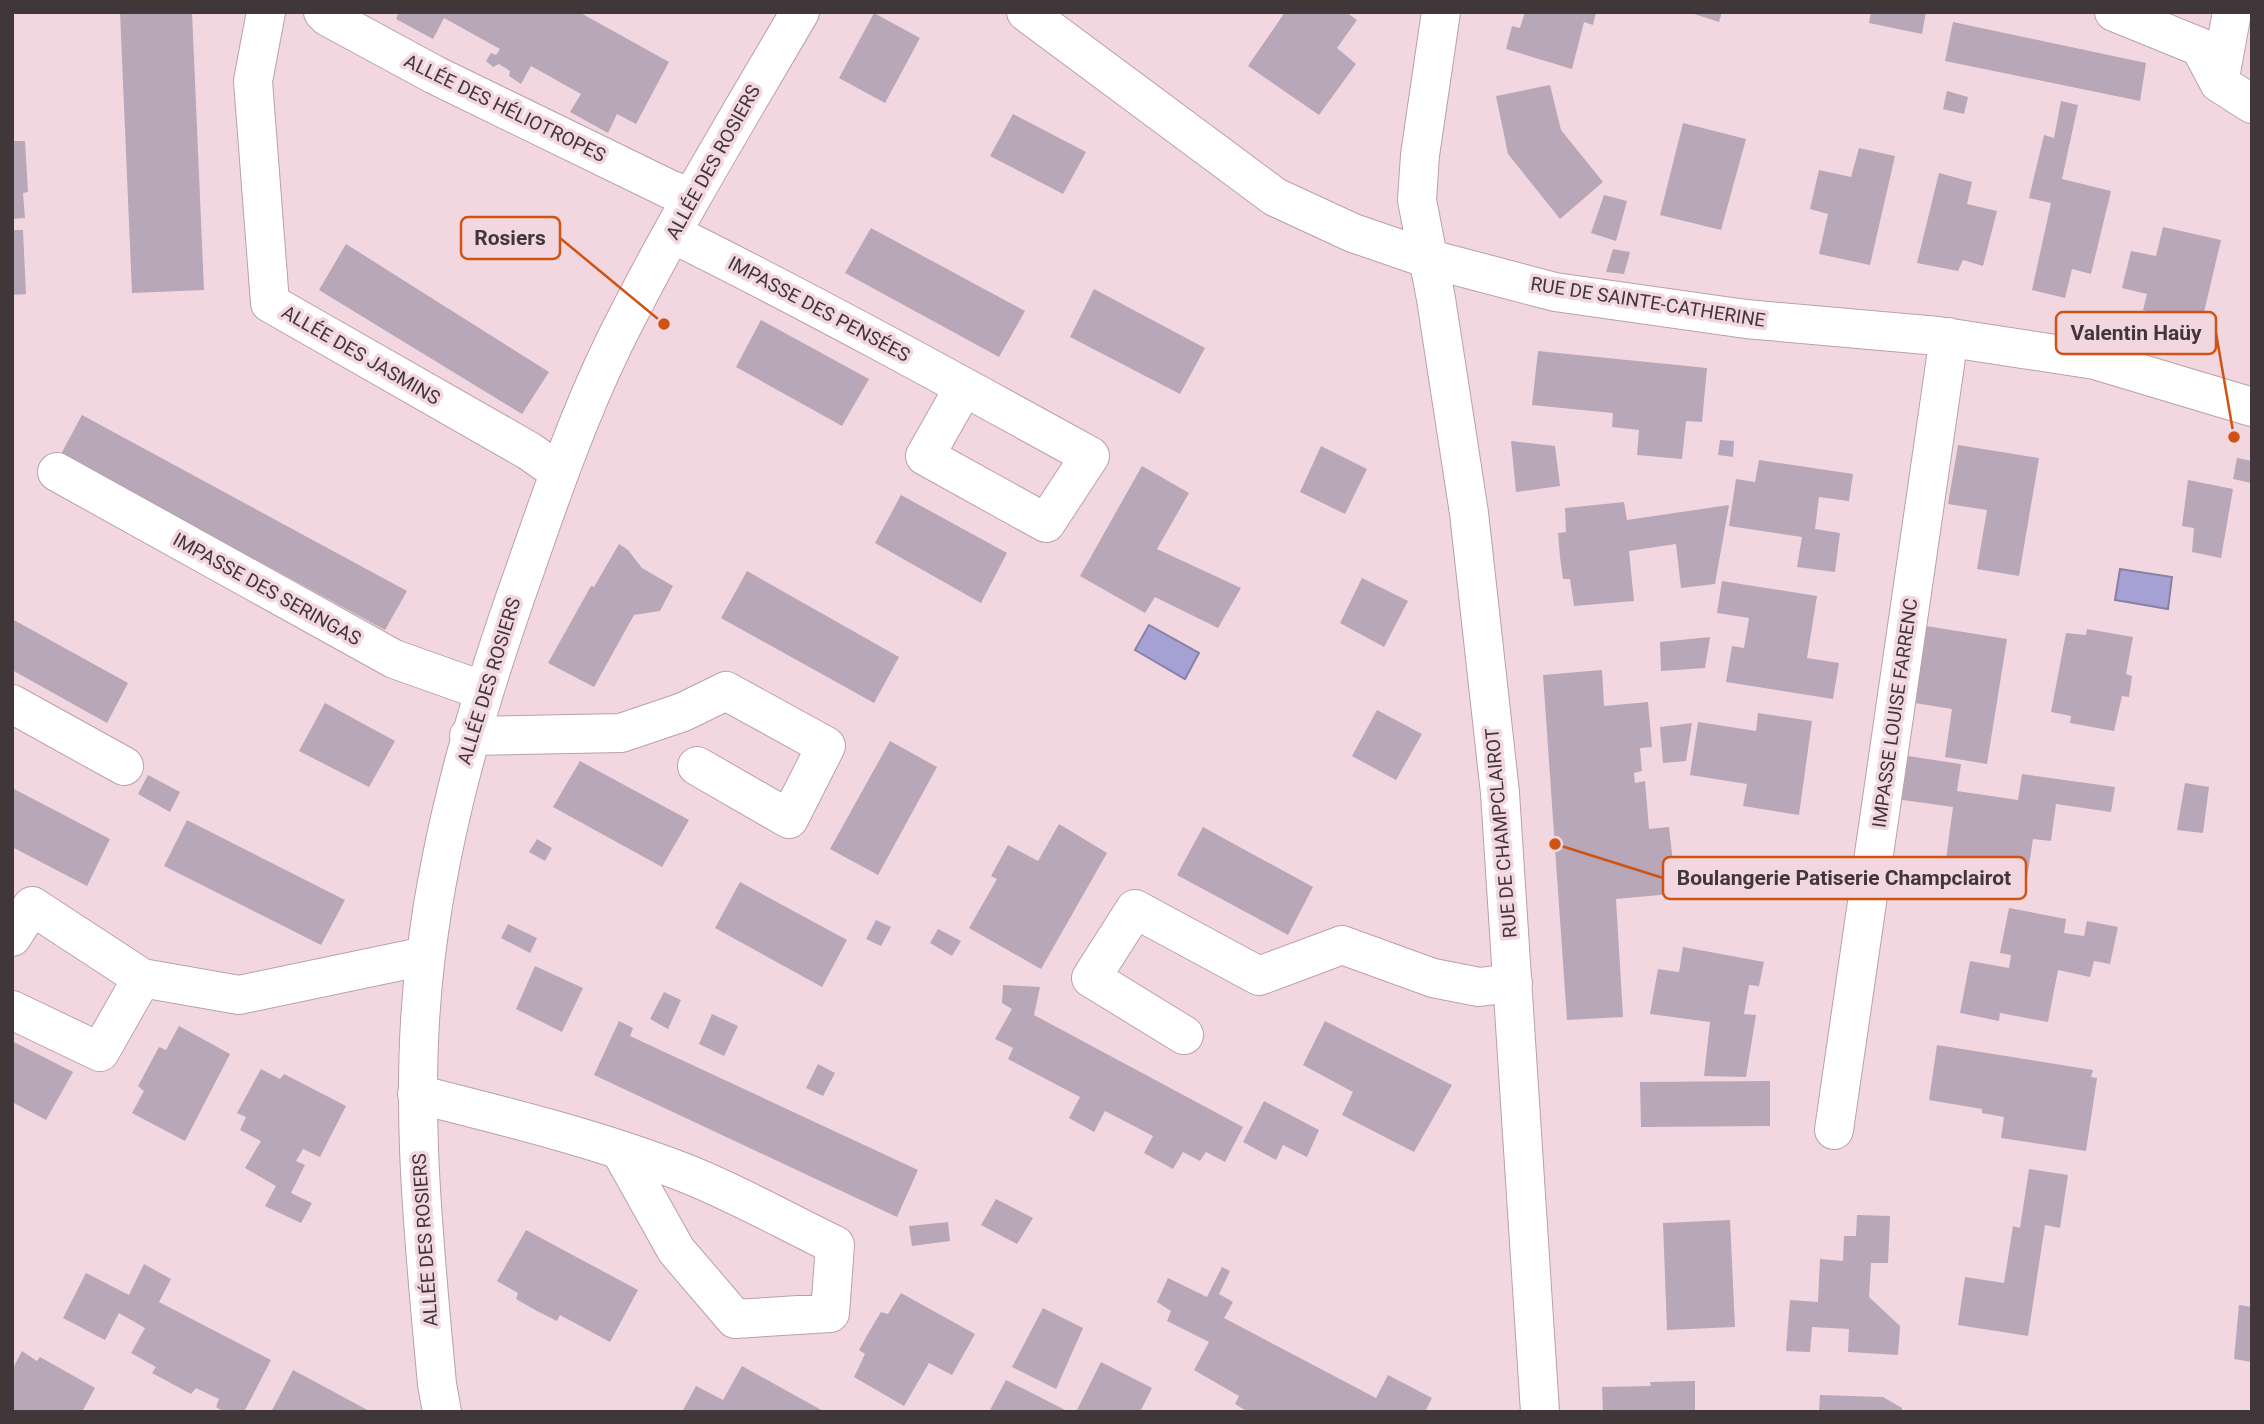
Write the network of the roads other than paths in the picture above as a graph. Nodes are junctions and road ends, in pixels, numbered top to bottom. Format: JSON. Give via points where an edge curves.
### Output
{"nodes":[{"id":1,"x":266,"y":12,"type":"edge"},
{"id":2,"x":323,"y":12,"type":"edge"},
{"id":3,"x":800,"y":12,"type":"edge"},
{"id":4,"x":1026,"y":12,"type":"edge"},
{"id":5,"x":1441,"y":12,"type":"edge"},
{"id":6,"x":2114,"y":12,"type":"edge"},
{"id":7,"x":2232,"y":12,"type":"edge"},
{"id":8,"x":2219,"y":83,"type":"junction"},
{"id":9,"x":2252,"y":104,"type":"edge"},
{"id":10,"x":691,"y":197,"type":"junction"},
{"id":11,"x":673,"y":234,"type":"junction"},
{"id":12,"x":1426,"y":258,"type":"junction"},
{"id":13,"x":1950,"y":337,"type":"junction"},
{"id":14,"x":964,"y":387,"type":"dead end"},
{"id":15,"x":2252,"y":407,"type":"edge"},
{"id":16,"x":57,"y":472,"type":"dead end"},
{"id":17,"x":559,"y":472,"type":"junction"},
{"id":18,"x":484,"y":691,"type":"junction"},
{"id":19,"x":12,"y":704,"type":"edge"},
{"id":20,"x":470,"y":736,"type":"junction"},
{"id":21,"x":124,"y":766,"type":"dead end"},
{"id":22,"x":697,"y":766,"type":"dead end"},
{"id":23,"x":12,"y":937,"type":"edge"},
{"id":24,"x":425,"y":956,"type":"junction"},
{"id":25,"x":142,"y":978,"type":"junction"},
{"id":26,"x":1513,"y":983,"type":"junction"},
{"id":27,"x":12,"y":1010,"type":"edge"},
{"id":28,"x":1184,"y":1035,"type":"dead end"},
{"id":29,"x":417,"y":1094,"type":"junction"},
{"id":30,"x":1833,"y":1130,"type":"dead end"},
{"id":31,"x":620,"y":1150,"type":"junction"},
{"id":32,"x":442,"y":1412,"type":"edge"},
{"id":33,"x":1540,"y":1412,"type":"edge"}],
"edges":[{"from":1,"to":17,"type":"street","name":"ALLÉE DES JASMINS","via":[[253,81],[270,303]]},
{"from":2,"to":10,"type":"street","name":"ALLÉE DES HÉLIOTROPES","via":[[435,75]]},
{"from":3,"to":10,"type":"street","name":"ALLÉE DES ROSIERS"},
{"from":4,"to":12,"type":"street","name":"RUE DE SAINTE-CATHERINE","via":[[1275,197],[1353,233]]},
{"from":5,"to":12,"type":"street","name":"RUE DE CHAMPCLAIROT","via":[[1417,200]]},
{"from":6,"to":8,"type":"street","via":[[2200,47]]},
{"from":7,"to":8,"type":"street"},
{"from":8,"to":9,"type":"street"},
{"from":10,"to":11,"type":"street","name":"ALLÉE DES ROSIERS"},
{"from":11,"to":14,"type":"street","name":"IMPASSE DES PENSÉES"},
{"from":11,"to":17,"type":"street","name":"ALLÉE DES ROSIERS","via":[[613,346]]},
{"from":12,"to":13,"type":"street","name":"RUE DE SAINTE-CATHERINE","via":[[1555,292],[1746,319]]},
{"from":12,"to":26,"type":"street","name":"RUE DE CHAMPCLAIROT","via":[[1469,513],[1500,793]]},
{"from":13,"to":15,"type":"street","name":"RUE DE SAINTE-CATHERINE","via":[[2095,360]]},
{"from":13,"to":30,"type":"street","name":"IMPASSE LOUISE FARRENC"},
{"from":16,"to":18,"type":"street","name":"IMPASSE DES SERINGAS","via":[[394,659]]},
{"from":17,"to":18,"type":"street","name":"ALLÉE DES ROSIERS"},
{"from":18,"to":20,"type":"street","name":"ALLÉE DES ROSIERS"},
{"from":19,"to":21,"type":"street"},
{"from":20,"to":22,"type":"street","via":[[621,733],[726,691],[826,746],[789,819]]},
{"from":20,"to":24,"type":"street","name":"ALLÉE DES ROSIERS"},
{"from":23,"to":25,"type":"street","via":[[32,906]]},
{"from":24,"to":25,"type":"street","via":[[239,995]]},
{"from":24,"to":29,"type":"street","name":"ALLÉE DES ROSIERS"},
{"from":25,"to":27,"type":"street","via":[[100,1052]]},
{"from":26,"to":28,"type":"street","via":[[1479,987],[1433,978],[1342,945],[1259,976],[1135,909],[1091,978]]},
{"from":26,"to":33,"type":"street","name":"RUE DE CHAMPCLAIROT"},
{"from":29,"to":31,"type":"street","via":[[569,1132]]},
{"from":29,"to":32,"type":"street","name":"ALLÉE DES ROSIERS","via":[[421,1208]]},
{"from":31,"to":31,"type":"street","via":[[687,1174],[835,1245],[830,1313],[735,1319],[676,1250]]}]}
